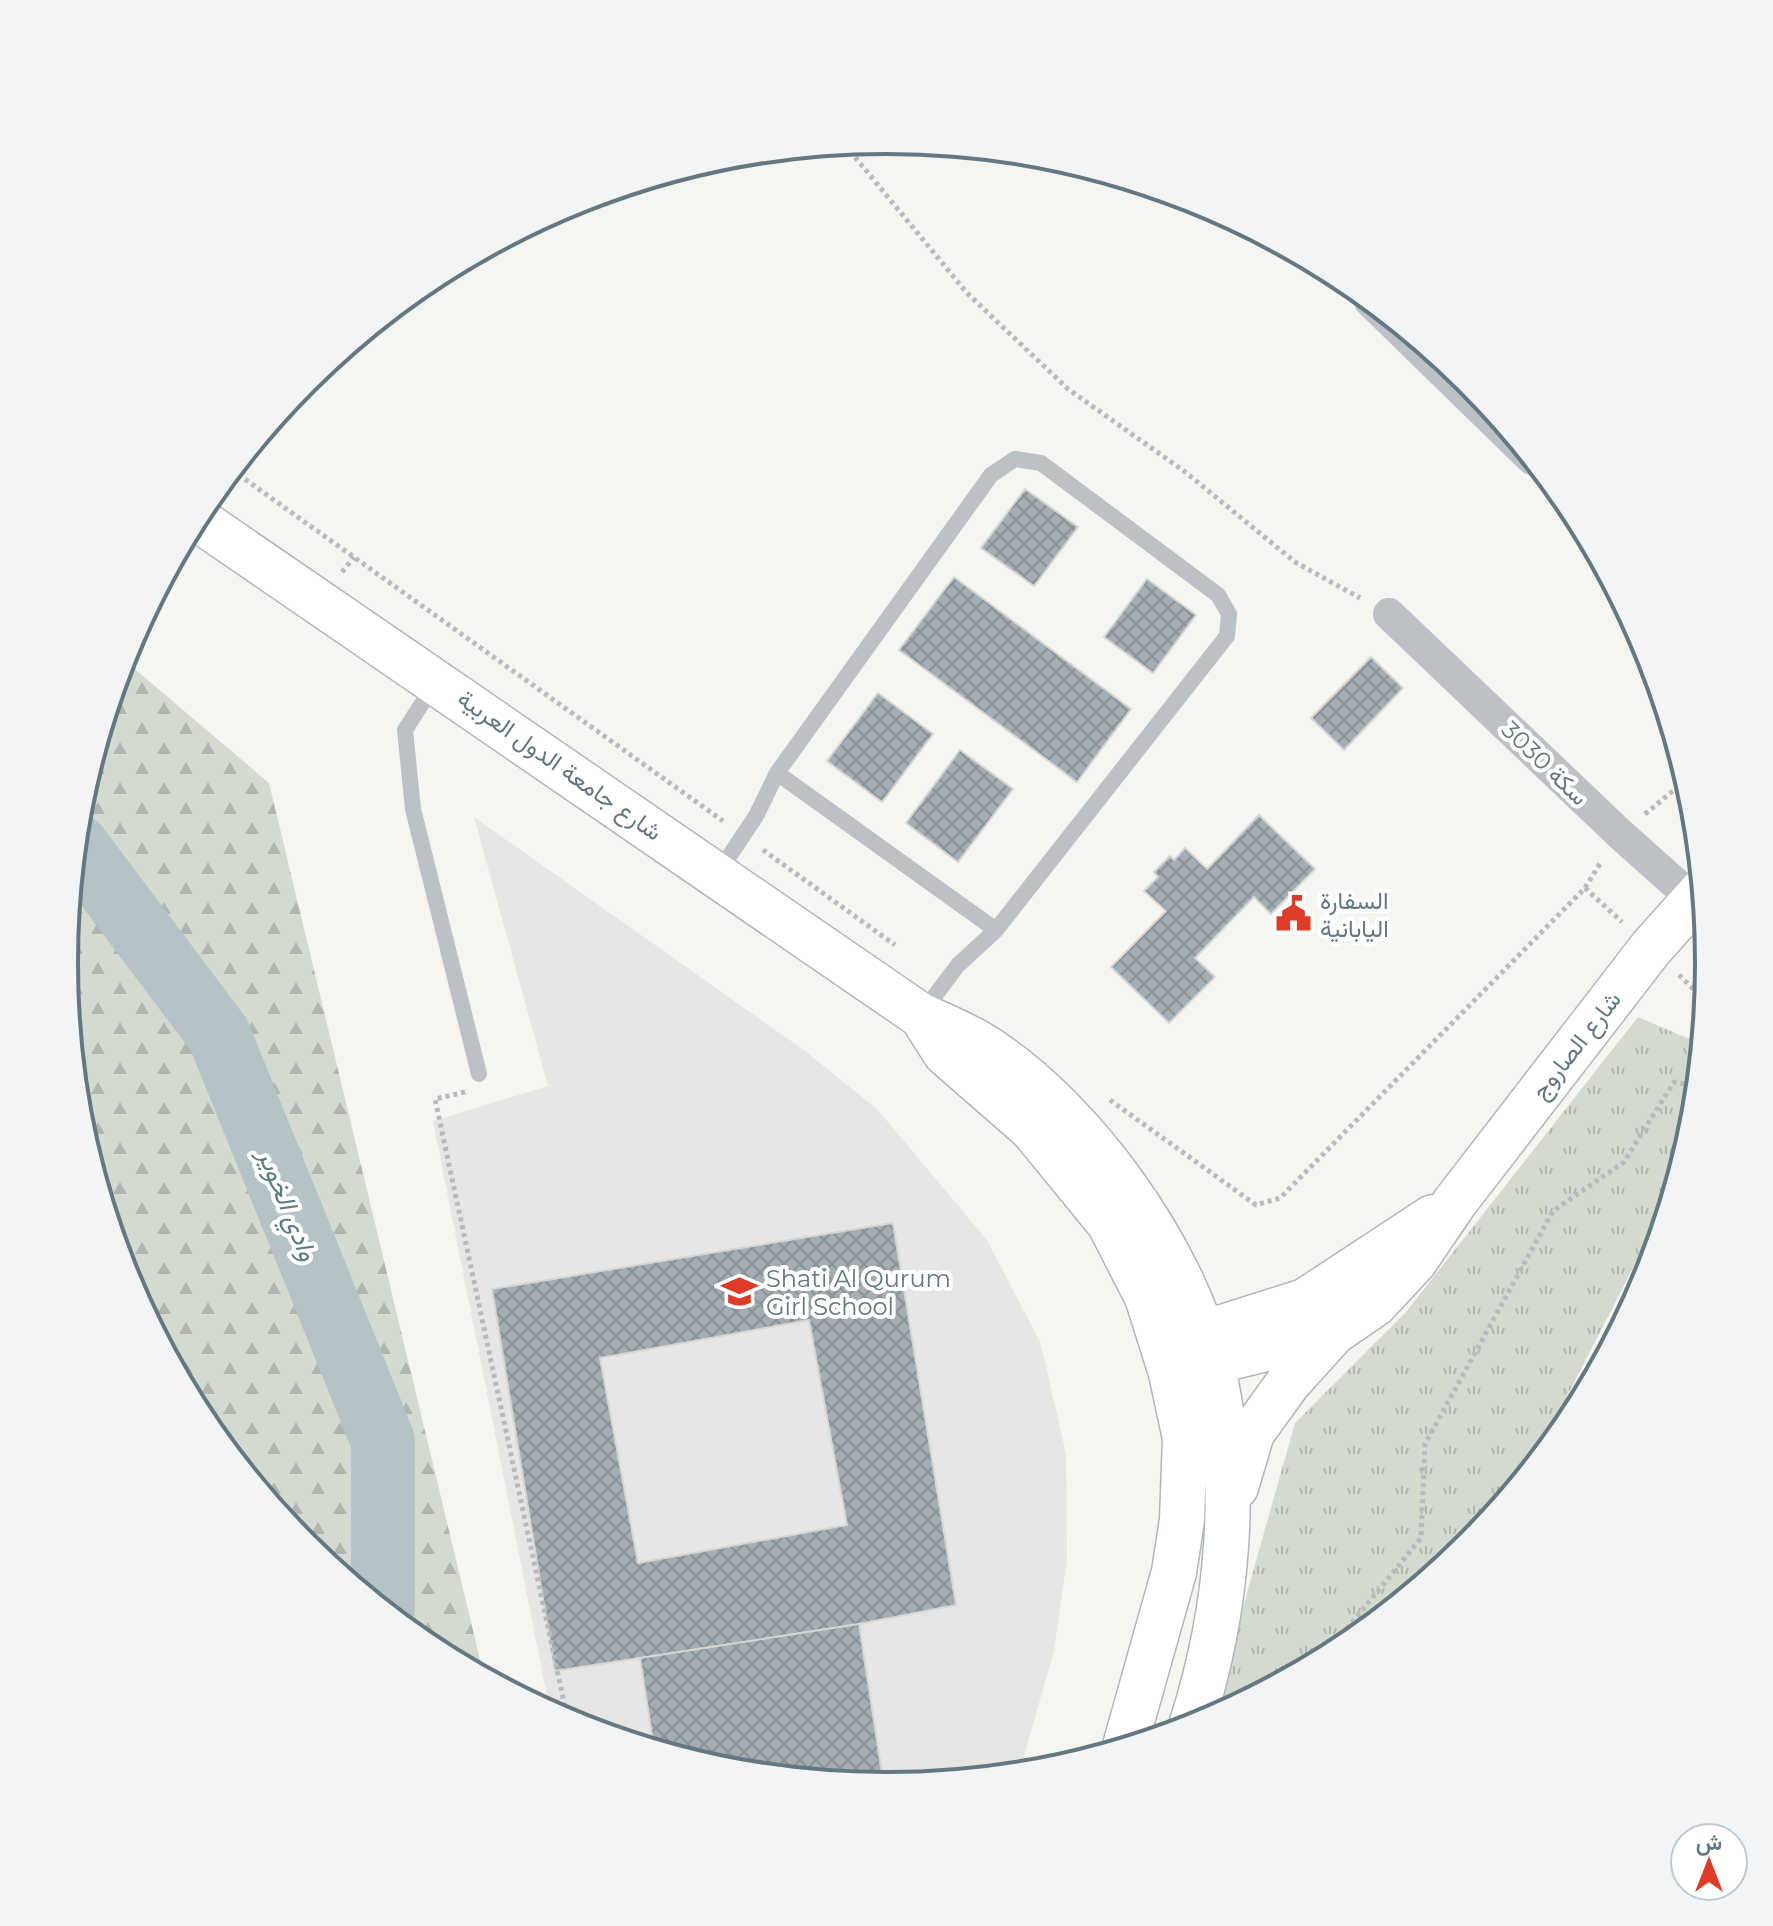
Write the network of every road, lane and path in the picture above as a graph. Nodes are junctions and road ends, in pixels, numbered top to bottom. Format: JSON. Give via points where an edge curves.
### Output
{"nodes":[{"id":1,"x":853,"y":155,"type":"edge"},
{"id":2,"x":241,"y":476,"type":"edge"},
{"id":3,"x":207,"y":525,"type":"edge"},
{"id":4,"x":1389,"y":614,"type":"joint"},
{"id":5,"x":437,"y":680,"type":"junction"},
{"id":6,"x":777,"y":773,"type":"junction"},
{"id":7,"x":1675,"y":789,"type":"edge"},
{"id":8,"x":1620,"y":834,"type":"junction"},
{"id":9,"x":743,"y":835,"type":"junction"},
{"id":10,"x":718,"y":874,"type":"junction"},
{"id":11,"x":1691,"y":893,"type":"edge"},
{"id":12,"x":1693,"y":907,"type":"edge"},
{"id":13,"x":996,"y":930,"type":"junction"},
{"id":14,"x":933,"y":999,"type":"junction"},
{"id":15,"x":479,"y":1074,"type":"joint"},
{"id":16,"x":1685,"y":1084,"type":"edge"},
{"id":17,"x":1100,"y":1093,"type":"dead end"},
{"id":18,"x":1455,"y":1202,"type":"junction"},
{"id":19,"x":1334,"y":1332,"type":"junction"},
{"id":20,"x":1187,"y":1354,"type":"junction"},
{"id":21,"x":1228,"y":1516,"type":"junction"},
{"id":22,"x":1351,"y":1625,"type":"edge"},
{"id":23,"x":564,"y":1704,"type":"edge"},
{"id":24,"x":1195,"y":1710,"type":"edge"},
{"id":25,"x":1128,"y":1734,"type":"edge"}],
"edges":[{"from":1,"to":4,"type":"path","via":[[967,293],[1068,389],[1184,471],[1295,562]]},
{"from":2,"to":9,"type":"path"},
{"from":3,"to":5,"type":"main road","name":"شارع جامعة الدول العربية"},
{"from":4,"to":8,"type":"street","name":"سكة 3030"},
{"from":5,"to":10,"type":"main road","name":"شارع جامعة الدول العربية"},
{"from":5,"to":15,"type":"lane","via":[[405,730],[413,809]]},
{"from":6,"to":9,"type":"lane"},
{"from":6,"to":13,"type":"lane"},
{"from":6,"to":13,"type":"lane","via":[[991,475],[1015,459],[1041,463],[1218,595],[1229,614],[1227,636]]},
{"from":7,"to":8,"type":"path"},
{"from":8,"to":11,"type":"street","name":"سكة 3030"},
{"from":8,"to":17,"type":"path","via":[[1585,888],[1280,1198],[1268,1204],[1256,1205]]},
{"from":9,"to":10,"type":"lane"},
{"from":9,"to":14,"type":"path"},
{"from":10,"to":14,"type":"main road","name":"شارع جامعة الدول العربية"},
{"from":12,"to":18,"type":"main road","name":"شارع الصاروج","via":[[1651,948]]},
{"from":13,"to":14,"type":"lane"},
{"from":14,"to":20,"type":"main road","name":"شارع جامعة الدول العربية","via":[[1063,1110],[1116,1172],[1152,1230]]},
{"from":15,"to":23,"type":"path","via":[[482,1088],[435,1099]]},
{"from":16,"to":22,"type":"path","via":[[1674,1082],[1624,1162],[1553,1211],[1425,1444],[1421,1538]]},
{"from":18,"to":19,"type":"main road","name":"شارع الصاروج","via":[[1415,1261],[1375,1304]]},
{"from":18,"to":20,"type":"main road","name":"شارع الصاروج","via":[[1305,1301]]},
{"from":19,"to":20,"type":"main road","name":"شارع الصاروج"},
{"from":19,"to":21,"type":"main road","via":[[1252,1433]]},
{"from":20,"to":21,"type":"main road","name":"شارع جامعة الدول العربية","via":[[1223,1438]]},
{"from":20,"to":25,"type":"main road","name":"شارع جامعة الدول العربية","via":[[1182,1520],[1174,1572]]},
{"from":21,"to":24,"type":"main road","name":"شارع جامعة الدول العربية","via":[[1221,1609]]}]}
